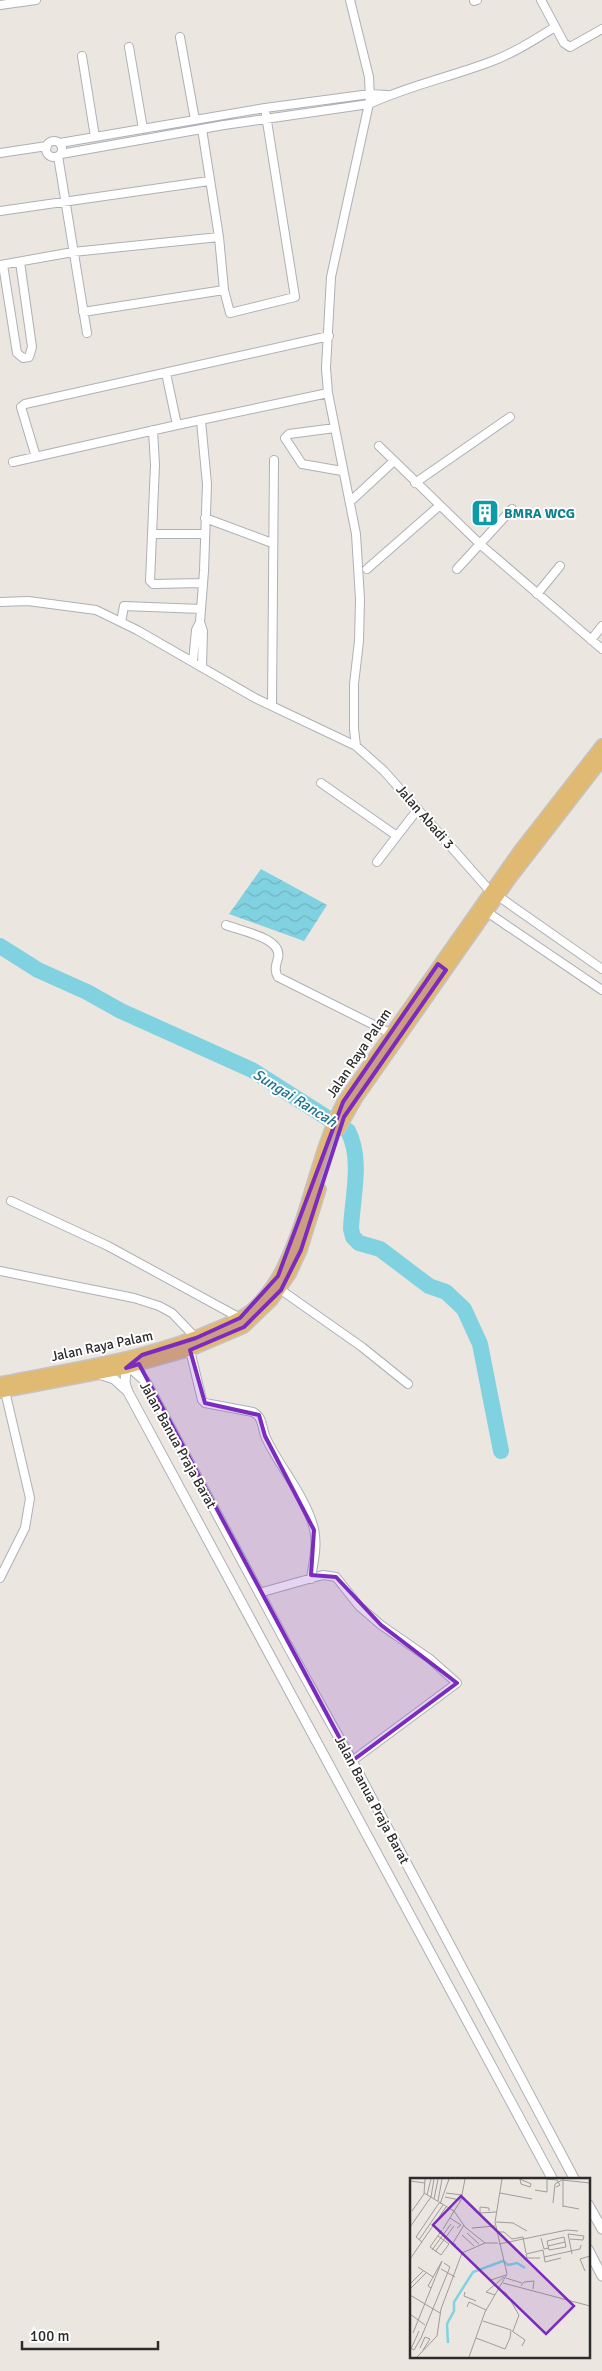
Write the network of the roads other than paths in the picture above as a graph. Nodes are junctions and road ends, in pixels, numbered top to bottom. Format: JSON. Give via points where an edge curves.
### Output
{"nodes":[{"id":1,"x":36,"y":0,"type":"edge"},
{"id":2,"x":350,"y":0,"type":"edge"},
{"id":3,"x":541,"y":0,"type":"edge"},
{"id":4,"x":12,"y":2,"type":"edge"},
{"id":5,"x":0,"y":6,"type":"edge"},
{"id":6,"x":556,"y":28,"type":"junction"},
{"id":7,"x":602,"y":29,"type":"edge"},
{"id":8,"x":180,"y":37,"type":"dead end"},
{"id":9,"x":129,"y":47,"type":"dead end"},
{"id":10,"x":82,"y":56,"type":"dead end"},
{"id":11,"x":370,"y":94,"type":"junction"},
{"id":12,"x":389,"y":95,"type":"junction"},
{"id":13,"x":336,"y":98,"type":"junction"},
{"id":14,"x":370,"y":104,"type":"junction"},
{"id":15,"x":265,"y":108,"type":"junction"},
{"id":16,"x":338,"y":108,"type":"junction"},
{"id":17,"x":266,"y":119,"type":"junction"},
{"id":18,"x":195,"y":120,"type":"junction"},
{"id":19,"x":143,"y":129,"type":"junction"},
{"id":20,"x":202,"y":129,"type":"junction"},
{"id":21,"x":125,"y":132,"type":"junction"},
{"id":22,"x":95,"y":137,"type":"junction"},
{"id":23,"x":60,"y":143,"type":"junction"},
{"id":24,"x":126,"y":143,"type":"junction"},
{"id":25,"x":47,"y":146,"type":"junction"},
{"id":26,"x":0,"y":153,"type":"edge"},
{"id":27,"x":60,"y":155,"type":"junction"},
{"id":28,"x":209,"y":181,"type":"junction"},
{"id":29,"x":65,"y":203,"type":"junction"},
{"id":30,"x":0,"y":211,"type":"edge"},
{"id":31,"x":219,"y":237,"type":"junction"},
{"id":32,"x":73,"y":252,"type":"junction"},
{"id":33,"x":20,"y":262,"type":"junction"},
{"id":34,"x":2,"y":265,"type":"edge"},
{"id":35,"x":24,"y":288,"type":"junction"},
{"id":36,"x":7,"y":290,"type":"junction"},
{"id":37,"x":224,"y":290,"type":"junction"},
{"id":38,"x":83,"y":312,"type":"junction"},
{"id":39,"x":29,"y":327,"type":"junction"},
{"id":40,"x":13,"y":330,"type":"junction"},
{"id":41,"x":86,"y":333,"type":"dead end"},
{"id":42,"x":329,"y":336,"type":"junction"},
{"id":43,"x":166,"y":373,"type":"junction"},
{"id":44,"x":328,"y":393,"type":"junction"},
{"id":45,"x":510,"y":417,"type":"dead end"},
{"id":46,"x":201,"y":421,"type":"junction"},
{"id":47,"x":177,"y":425,"type":"junction"},
{"id":48,"x":335,"y":428,"type":"junction"},
{"id":49,"x":153,"y":430,"type":"junction"},
{"id":50,"x":379,"y":446,"type":"dead end"},
{"id":51,"x":36,"y":457,"type":"junction"},
{"id":52,"x":274,"y":460,"type":"dead end"},
{"id":53,"x":394,"y":461,"type":"junction"},
{"id":54,"x":13,"y":462,"type":"dead end"},
{"id":55,"x":342,"y":471,"type":"junction"},
{"id":56,"x":415,"y":483,"type":"junction"},
{"id":57,"x":353,"y":499,"type":"dead end"},
{"id":58,"x":439,"y":506,"type":"junction"},
{"id":59,"x":512,"y":509,"type":"dead end"},
{"id":60,"x":205,"y":518,"type":"junction"},
{"id":61,"x":152,"y":534,"type":"junction"},
{"id":62,"x":205,"y":534,"type":"junction"},
{"id":63,"x":272,"y":543,"type":"junction"},
{"id":64,"x":480,"y":545,"type":"junction"},
{"id":65,"x":560,"y":566,"type":"dead end"},
{"id":66,"x":366,"y":569,"type":"dead end"},
{"id":67,"x":457,"y":569,"type":"dead end"},
{"id":68,"x":202,"y":583,"type":"junction"},
{"id":69,"x":537,"y":594,"type":"junction"},
{"id":70,"x":0,"y":602,"type":"edge"},
{"id":71,"x":200,"y":609,"type":"junction"},
{"id":72,"x":121,"y":622,"type":"junction"},
{"id":73,"x":200,"y":622,"type":"junction"},
{"id":74,"x":602,"y":626,"type":"edge"},
{"id":75,"x":591,"y":640,"type":"junction"},
{"id":76,"x":602,"y":649,"type":"edge"},
{"id":77,"x":193,"y":662,"type":"junction"},
{"id":78,"x":202,"y":667,"type":"junction"},
{"id":79,"x":272,"y":706,"type":"junction"},
{"id":80,"x":602,"y":745,"type":"edge"},
{"id":81,"x":356,"y":746,"type":"junction"},
{"id":82,"x":599,"y":761,"type":"edge"},
{"id":83,"x":321,"y":783,"type":"dead end"},
{"id":84,"x":418,"y":809,"type":"junction"},
{"id":85,"x":397,"y":836,"type":"junction"},
{"id":86,"x":377,"y":862,"type":"dead end"},
{"id":87,"x":494,"y":894,"type":"junction"},
{"id":88,"x":487,"y":912,"type":"junction"},
{"id":89,"x":226,"y":925,"type":"dead end"},
{"id":90,"x":442,"y":967,"type":"junction"},
{"id":91,"x":602,"y":968,"type":"edge"},
{"id":92,"x":602,"y":990,"type":"edge"},
{"id":93,"x":390,"y":1033,"type":"junction"},
{"id":94,"x":337,"y":1123,"type":"junction"},
{"id":95,"x":332,"y":1138,"type":"junction"},
{"id":96,"x":11,"y":1201,"type":"dead end"},
{"id":97,"x":0,"y":1271,"type":"edge"},
{"id":98,"x":280,"y":1290,"type":"junction"},
{"id":99,"x":240,"y":1318,"type":"junction"},
{"id":100,"x":196,"y":1338,"type":"junction"},
{"id":101,"x":190,"y":1350,"type":"junction"},
{"id":102,"x":147,"y":1357,"type":"junction"},
{"id":103,"x":104,"y":1363,"type":"junction"},
{"id":104,"x":126,"y":1368,"type":"junction"},
{"id":105,"x":96,"y":1374,"type":"junction"},
{"id":106,"x":146,"y":1382,"type":"junction"},
{"id":107,"x":408,"y":1384,"type":"dead end"},
{"id":108,"x":2,"y":1389,"type":"edge"},
{"id":109,"x":128,"y":1392,"type":"junction"},
{"id":110,"x":2,"y":1567,"type":"edge"},
{"id":111,"x":0,"y":1578,"type":"edge"},
{"id":112,"x":311,"y":1579,"type":"junction"},
{"id":113,"x":259,"y":1593,"type":"junction"},
{"id":114,"x":352,"y":1761,"type":"junction"},
{"id":115,"x":553,"y":2178,"type":"edge"},
{"id":116,"x":574,"y":2178,"type":"edge"},
{"id":117,"x":590,"y":2208,"type":"edge"},
{"id":118,"x":602,"y":2229,"type":"edge"},
{"id":119,"x":590,"y":2253,"type":"edge"},
{"id":120,"x":602,"y":2276,"type":"edge"}],
"edges":[{"from":1,"to":4,"type":"street"},
{"from":2,"to":11,"type":"street","via":[[368,69]]},
{"from":3,"to":6,"type":"street"},
{"from":4,"to":5,"type":"street"},
{"from":6,"to":7,"type":"street","via":[[570,47]]},
{"from":6,"to":12,"type":"street","via":[[492,61]]},
{"from":8,"to":18,"type":"street"},
{"from":9,"to":19,"type":"street"},
{"from":10,"to":22,"type":"street"},
{"from":11,"to":12,"type":"street"},
{"from":11,"to":13,"type":"street"},
{"from":11,"to":14,"type":"street"},
{"from":12,"to":14,"type":"street"},
{"from":13,"to":15,"type":"street"},
{"from":13,"to":16,"type":"street"},
{"from":14,"to":16,"type":"street"},
{"from":14,"to":42,"type":"street","via":[[331,277]]},
{"from":15,"to":17,"type":"street"},
{"from":15,"to":18,"type":"street"},
{"from":16,"to":17,"type":"street"},
{"from":17,"to":20,"type":"street"},
{"from":17,"to":37,"type":"street","via":[[295,297],[230,313]]},
{"from":18,"to":19,"type":"street"},
{"from":19,"to":21,"type":"street"},
{"from":20,"to":24,"type":"street"},
{"from":20,"to":28,"type":"street"},
{"from":21,"to":22,"type":"street"},
{"from":21,"to":24,"type":"street"},
{"from":22,"to":23,"type":"street"},
{"from":23,"to":25,"type":"street","via":[[52,141]]},
{"from":23,"to":27,"type":"street","via":[[63,148]]},
{"from":24,"to":27,"type":"street"},
{"from":25,"to":26,"type":"street"},
{"from":25,"to":27,"type":"street","via":[[49,155]]},
{"from":27,"to":29,"type":"street"},
{"from":28,"to":29,"type":"street"},
{"from":28,"to":31,"type":"street"},
{"from":29,"to":30,"type":"street"},
{"from":29,"to":32,"type":"street"},
{"from":31,"to":32,"type":"street"},
{"from":31,"to":37,"type":"street"},
{"from":32,"to":33,"type":"street"},
{"from":32,"to":38,"type":"street"},
{"from":33,"to":34,"type":"street"},
{"from":33,"to":35,"type":"street"},
{"from":34,"to":36,"type":"street"},
{"from":35,"to":36,"type":"street"},
{"from":35,"to":39,"type":"street"},
{"from":36,"to":40,"type":"street"},
{"from":37,"to":38,"type":"street"},
{"from":38,"to":41,"type":"street"},
{"from":39,"to":40,"type":"street"},
{"from":39,"to":40,"type":"street","via":[[31,354],[23,358],[17,353]]},
{"from":42,"to":43,"type":"street"},
{"from":42,"to":44,"type":"street"},
{"from":43,"to":47,"type":"street"},
{"from":43,"to":51,"type":"street","via":[[22,405]]},
{"from":44,"to":46,"type":"street"},
{"from":44,"to":48,"type":"street"},
{"from":45,"to":56,"type":"street"},
{"from":46,"to":47,"type":"street"},
{"from":46,"to":60,"type":"street","via":[[207,484]]},
{"from":47,"to":49,"type":"street"},
{"from":48,"to":55,"type":"street"},
{"from":48,"to":55,"type":"street","via":[[289,434],[285,438],[302,464]]},
{"from":49,"to":51,"type":"street"},
{"from":49,"to":61,"type":"street"},
{"from":50,"to":53,"type":"street"},
{"from":51,"to":54,"type":"street"},
{"from":52,"to":63,"type":"street"},
{"from":53,"to":56,"type":"street"},
{"from":53,"to":57,"type":"street"},
{"from":55,"to":81,"type":"street","via":[[356,534],[359,576],[359,641],[354,684]]},
{"from":56,"to":58,"type":"street"},
{"from":58,"to":64,"type":"street"},
{"from":58,"to":66,"type":"street"},
{"from":59,"to":64,"type":"street"},
{"from":60,"to":62,"type":"street"},
{"from":60,"to":63,"type":"street"},
{"from":61,"to":62,"type":"street"},
{"from":61,"to":68,"type":"street","via":[[150,581],[153,584]]},
{"from":62,"to":68,"type":"street"},
{"from":63,"to":79,"type":"street"},
{"from":64,"to":67,"type":"street"},
{"from":64,"to":69,"type":"street"},
{"from":65,"to":69,"type":"street"},
{"from":68,"to":71,"type":"street"},
{"from":69,"to":75,"type":"street"},
{"from":70,"to":72,"type":"street","name":"Jalan Abadi 3","via":[[28,601],[96,610]]},
{"from":71,"to":72,"type":"street","via":[[124,606]]},
{"from":71,"to":73,"type":"street"},
{"from":72,"to":77,"type":"street","name":"Jalan Abadi 3"},
{"from":73,"to":77,"type":"street","via":[[196,630]]},
{"from":73,"to":78,"type":"street","via":[[203,630]]},
{"from":74,"to":75,"type":"street"},
{"from":75,"to":76,"type":"street"},
{"from":77,"to":78,"type":"street","name":"Jalan Abadi 3"},
{"from":78,"to":79,"type":"street","name":"Jalan Abadi 3"},
{"from":79,"to":81,"type":"street","name":"Jalan Abadi 3"},
{"from":80,"to":82,"type":"main road","name":"Jalan Raya Palam"},
{"from":81,"to":84,"type":"street","name":"Jalan Abadi 3","via":[[376,762]]},
{"from":82,"to":87,"type":"main road","name":"Jalan Raya Palam","via":[[520,850]]},
{"from":83,"to":85,"type":"street"},
{"from":84,"to":85,"type":"street"},
{"from":84,"to":87,"type":"street","name":"Jalan Abadi 3"},
{"from":85,"to":86,"type":"street"},
{"from":87,"to":88,"type":"main road","name":"Jalan Raya Palam"},
{"from":87,"to":90,"type":"main road","name":"Jalan Raya Palam"},
{"from":87,"to":91,"type":"street","name":"Jalan Abadi 3"},
{"from":88,"to":90,"type":"main road","name":"Jalan Raya Palam"},
{"from":88,"to":92,"type":"street"},
{"from":89,"to":93,"type":"street","via":[[275,943],[279,950],[275,971],[278,976]]},
{"from":90,"to":93,"type":"main road","name":"Jalan Raya Palam"},
{"from":90,"to":94,"type":"main road","name":"Jalan Raya Palam"},
{"from":93,"to":94,"type":"main road","name":"Jalan Raya Palam","via":[[343,1102]]},
{"from":94,"to":95,"type":"main road","name":"Jalan Raya Palam"},
{"from":95,"to":98,"type":"main road","name":"Jalan Raya Palam","via":[[300,1250]]},
{"from":95,"to":99,"type":"main road","name":"Jalan Raya Palam","via":[[284,1266],[259,1301]]},
{"from":96,"to":99,"type":"street","via":[[108,1246]]},
{"from":97,"to":100,"type":"street","via":[[159,1306],[172,1313]]},
{"from":98,"to":101,"type":"main road","name":"Jalan Raya Palam","via":[[244,1327]]},
{"from":98,"to":107,"type":"street","via":[[362,1347]]},
{"from":99,"to":100,"type":"main road","name":"Jalan Raya Palam"},
{"from":100,"to":102,"type":"main road","name":"Jalan Raya Palam"},
{"from":101,"to":102,"type":"main road","name":"Jalan Raya Palam"},
{"from":101,"to":112,"type":"street","via":[[202,1400],[210,1405],[259,1415],[265,1436],[308,1512],[314,1530],[316,1549]]},
{"from":102,"to":103,"type":"main road","name":"Jalan Raya Palam"},
{"from":102,"to":104,"type":"main road","name":"Jalan Raya Palam"},
{"from":102,"to":106,"type":"street","via":[[142,1374]]},
{"from":103,"to":104,"type":"street"},
{"from":103,"to":108,"type":"main road","name":"Jalan Raya Palam"},
{"from":104,"to":105,"type":"main road","name":"Jalan Raya Palam"},
{"from":104,"to":106,"type":"street","name":"Jalan Banua Praja Barat"},
{"from":104,"to":109,"type":"street","name":"Jalan Banua Praja Barat"},
{"from":105,"to":108,"type":"main road","name":"Jalan Raya Palam"},
{"from":105,"to":109,"type":"street","via":[[114,1379]]},
{"from":106,"to":113,"type":"street","name":"Jalan Banua Praja Barat"},
{"from":108,"to":110,"type":"street","via":[[30,1498],[26,1528]]},
{"from":109,"to":115,"type":"street","name":"Jalan Banua Praja Barat"},
{"from":110,"to":111,"type":"street"},
{"from":112,"to":113,"type":"street"},
{"from":112,"to":114,"type":"street","via":[[323,1575],[336,1577],[359,1606],[457,1683]]},
{"from":113,"to":114,"type":"street","name":"Jalan Banua Praja Barat"},
{"from":114,"to":116,"type":"street","name":"Jalan Banua Praja Barat"},
{"from":117,"to":118,"type":"street"},
{"from":119,"to":120,"type":"street"}]}
